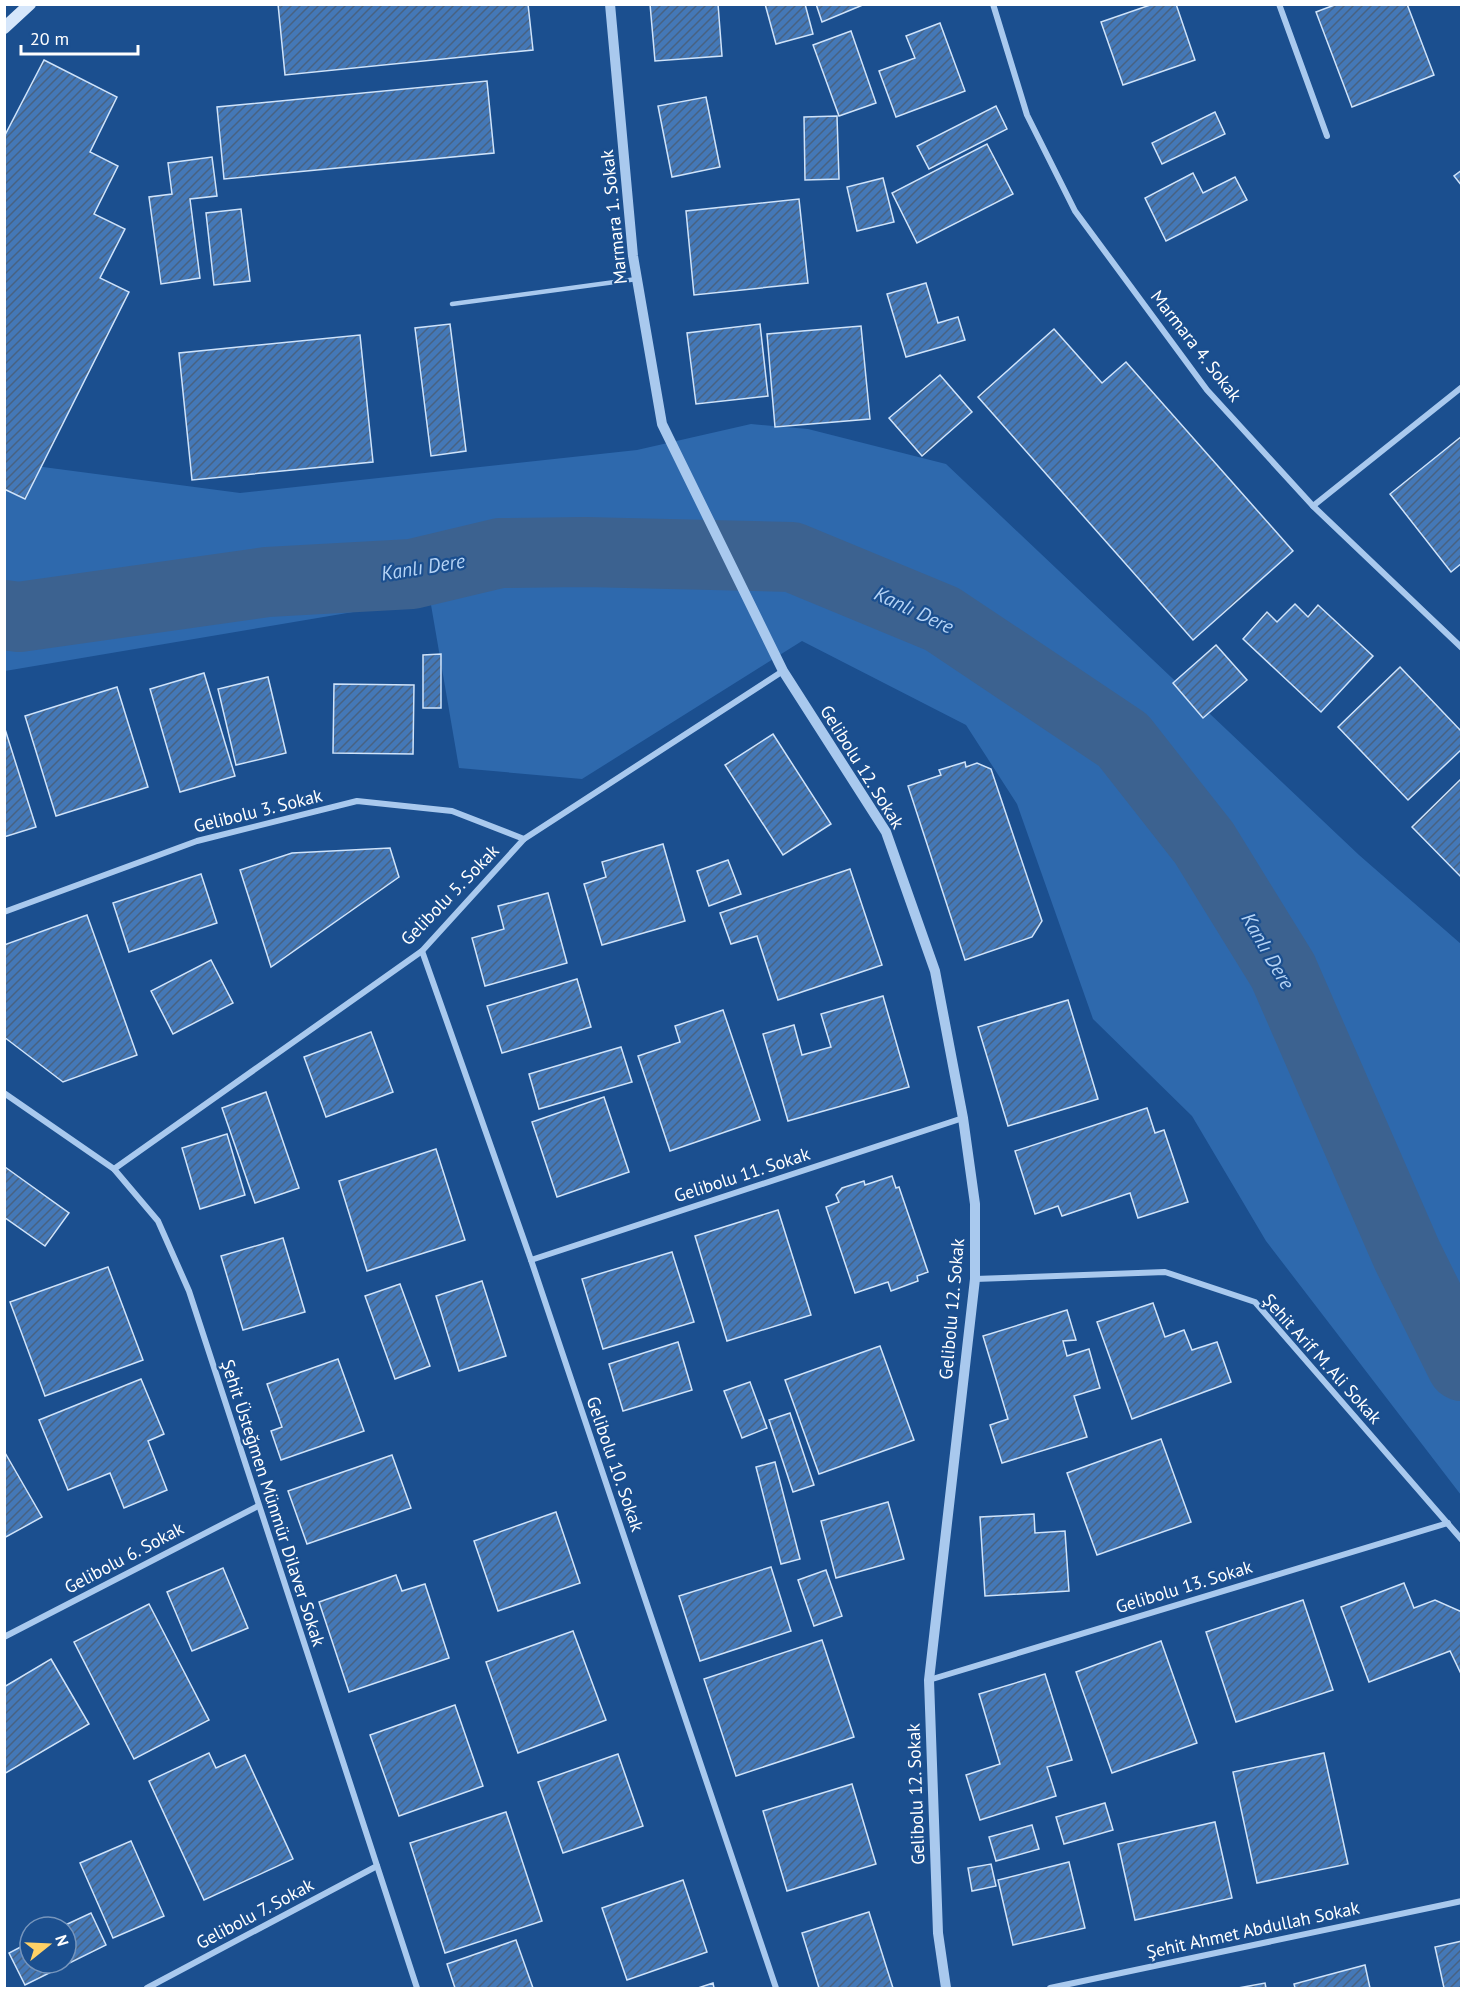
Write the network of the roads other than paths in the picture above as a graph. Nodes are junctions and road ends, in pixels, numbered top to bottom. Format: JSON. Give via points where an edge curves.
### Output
{"nodes":[{"id":1,"x":30,"y":4,"type":"edge"},
{"id":2,"x":610,"y":4,"type":"edge"},
{"id":3,"x":993,"y":4,"type":"edge"},
{"id":4,"x":1279,"y":4,"type":"edge"},
{"id":5,"x":4,"y":27,"type":"edge"},
{"id":6,"x":1328,"y":136,"type":"dead end"},
{"id":7,"x":637,"y":279,"type":"junction"},
{"id":8,"x":452,"y":304,"type":"dead end"},
{"id":9,"x":1461,"y":387,"type":"edge"},
{"id":10,"x":1313,"y":506,"type":"junction"},
{"id":11,"x":1461,"y":648,"type":"edge"},
{"id":12,"x":783,"y":671,"type":"junction"},
{"id":13,"x":524,"y":839,"type":"junction"},
{"id":14,"x":4,"y":912,"type":"edge"},
{"id":15,"x":422,"y":951,"type":"junction"},
{"id":16,"x":4,"y":1093,"type":"edge"},
{"id":17,"x":963,"y":1118,"type":"junction"},
{"id":18,"x":114,"y":1169,"type":"junction"},
{"id":19,"x":531,"y":1260,"type":"junction"},
{"id":20,"x":975,"y":1280,"type":"junction"},
{"id":21,"x":258,"y":1506,"type":"junction"},
{"id":22,"x":1448,"y":1523,"type":"junction"},
{"id":23,"x":1461,"y":1540,"type":"edge"},
{"id":24,"x":4,"y":1637,"type":"edge"},
{"id":25,"x":929,"y":1680,"type":"junction"},
{"id":26,"x":376,"y":1866,"type":"junction"},
{"id":27,"x":1461,"y":1901,"type":"edge"},
{"id":28,"x":147,"y":1989,"type":"edge"},
{"id":29,"x":417,"y":1989,"type":"edge"},
{"id":30,"x":776,"y":1989,"type":"edge"},
{"id":31,"x":946,"y":1989,"type":"edge"},
{"id":32,"x":1050,"y":1989,"type":"edge"}],
"edges":[{"from":1,"to":5,"type":"main road"},
{"from":2,"to":7,"type":"street","name":"Marmara 1. Sokak"},
{"from":3,"to":10,"type":"street","name":"Marmara 4. Sokak","via":[[1027,115],[1075,211],[1207,390]]},
{"from":4,"to":6,"type":"street"},
{"from":7,"to":8,"type":"lane"},
{"from":7,"to":12,"type":"street","name":"Marmara 1. Sokak","via":[[662,424]]},
{"from":9,"to":10,"type":"street"},
{"from":10,"to":11,"type":"street","name":"Marmara 4. Sokak"},
{"from":12,"to":13,"type":"street","name":"Gelibolu 5. Sokak"},
{"from":12,"to":17,"type":"street","name":"Gelibolu 12. Sokak","via":[[886,832],[935,971]]},
{"from":13,"to":14,"type":"street","name":"Gelibolu 3. Sokak","via":[[452,811],[357,801],[197,841]]},
{"from":13,"to":15,"type":"street","name":"Gelibolu 5. Sokak"},
{"from":15,"to":18,"type":"street","name":"Gelibolu 5. Sokak"},
{"from":15,"to":19,"type":"street","name":"Gelibolu 10. Sokak"},
{"from":16,"to":18,"type":"street","name":"Şehit Üsteğmen Münmür Dilaver Sokak"},
{"from":17,"to":19,"type":"street","name":"Gelibolu 11. Sokak"},
{"from":17,"to":20,"type":"street","name":"Gelibolu 12. Sokak","via":[[975,1203]]},
{"from":18,"to":21,"type":"street","name":"Şehit Üsteğmen Münmür Dilaver Sokak","via":[[158,1221],[189,1291]]},
{"from":19,"to":30,"type":"street","name":"Gelibolu 10. Sokak"},
{"from":20,"to":22,"type":"street","name":"Şehit Arif M. Ali Sokak","via":[[1165,1272],[1255,1302]]},
{"from":20,"to":25,"type":"street","name":"Gelibolu 12. Sokak"},
{"from":21,"to":24,"type":"street","name":"Gelibolu 6. Sokak"},
{"from":21,"to":26,"type":"street","name":"Şehit Üsteğmen Münmür Dilaver Sokak"},
{"from":22,"to":23,"type":"street","name":"Şehit Arif M. Ali Sokak"},
{"from":22,"to":25,"type":"street","name":"Gelibolu 13. Sokak"},
{"from":25,"to":31,"type":"street","name":"Gelibolu 12. Sokak","via":[[938,1933]]},
{"from":26,"to":28,"type":"street","name":"Gelibolu 7. Sokak"},
{"from":26,"to":29,"type":"street","name":"Şehit Üsteğmen Münmür Dilaver Sokak"},
{"from":27,"to":32,"type":"street","name":"Şehit Ahmet Abdullah Sokak"}]}
